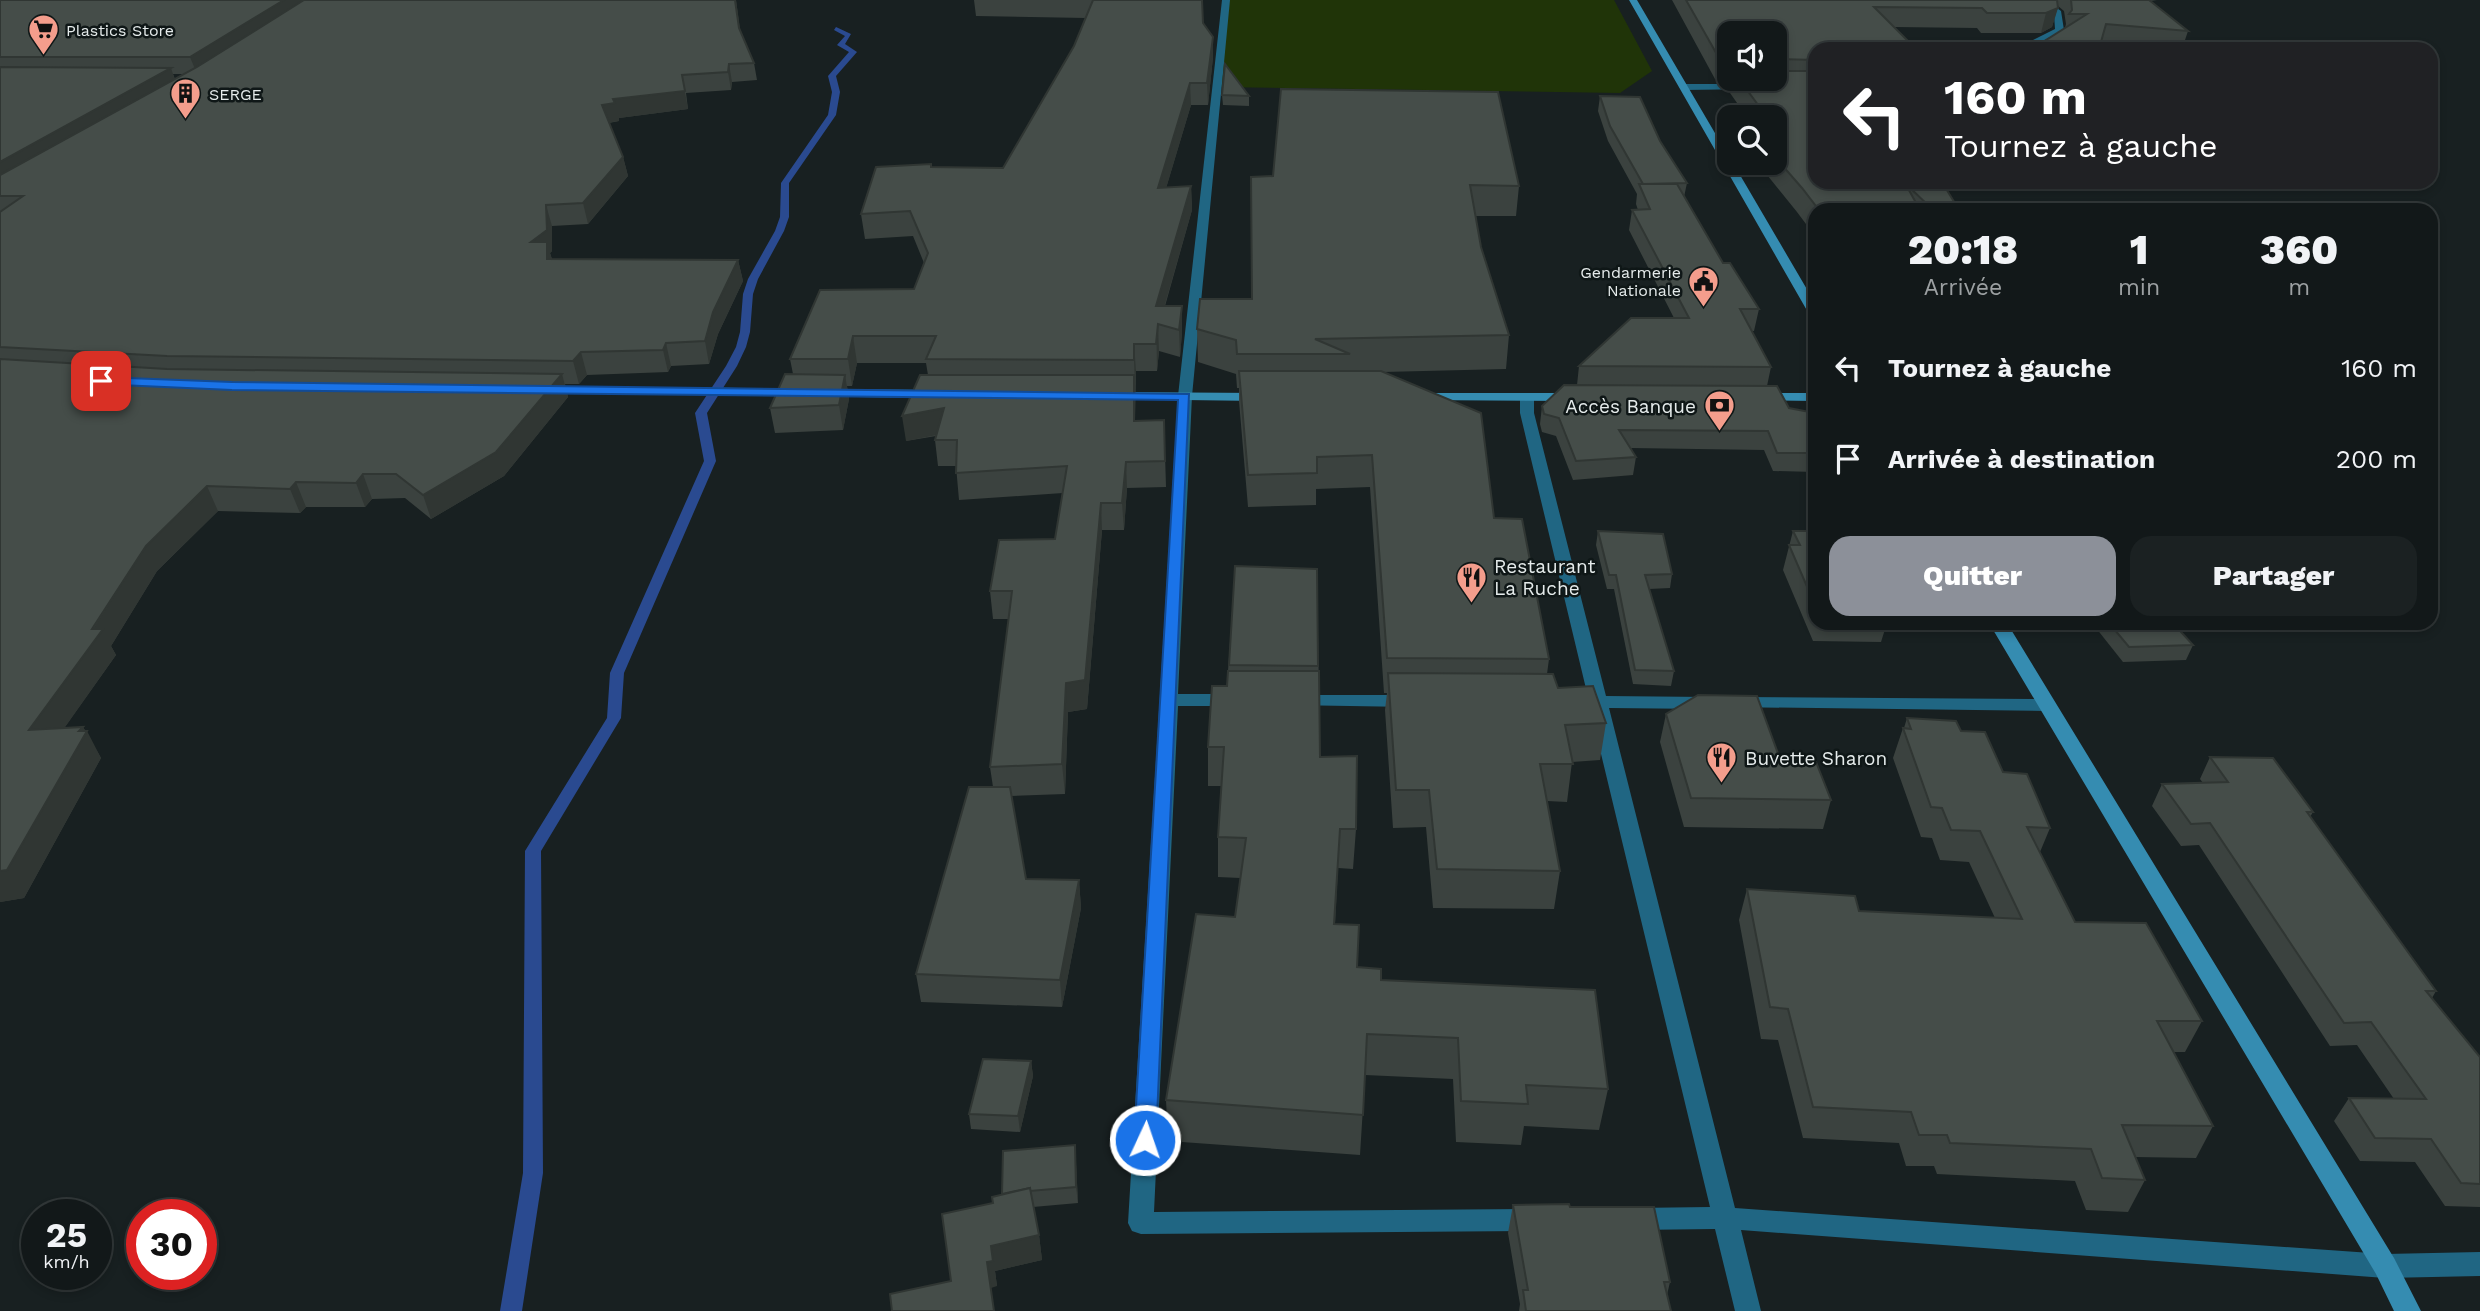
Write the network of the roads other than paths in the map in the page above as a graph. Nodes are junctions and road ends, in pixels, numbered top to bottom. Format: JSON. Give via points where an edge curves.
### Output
{"nodes":[{"id":1,"x":1226,"y":0,"type":"edge"},
{"id":2,"x":1633,"y":0,"type":"edge"},
{"id":3,"x":2042,"y":0,"type":"edge"},
{"id":4,"x":2035,"y":42,"type":"edge"},
{"id":5,"x":1685,"y":87,"type":"junction"},
{"id":6,"x":1717,"y":87,"type":"edge"},
{"id":7,"x":1808,"y":302,"type":"edge"},
{"id":8,"x":533,"y":390,"type":"edge"},
{"id":9,"x":953,"y":394,"type":"edge"},
{"id":10,"x":1103,"y":396,"type":"edge"},
{"id":11,"x":1185,"y":396,"type":"junction"},
{"id":12,"x":1281,"y":397,"type":"edge"},
{"id":13,"x":1404,"y":397,"type":"edge"},
{"id":14,"x":1527,"y":397,"type":"junction"},
{"id":15,"x":1595,"y":397,"type":"edge"},
{"id":16,"x":1746,"y":397,"type":"edge"},
{"id":17,"x":1808,"y":397,"type":"edge"},
{"id":18,"x":2002,"y":630,"type":"edge"},
{"id":19,"x":1169,"y":700,"type":"junction"},
{"id":20,"x":1252,"y":700,"type":"edge"},
{"id":21,"x":1280,"y":701,"type":"edge"},
{"id":22,"x":1432,"y":701,"type":"edge"},
{"id":23,"x":1571,"y":702,"type":"edge"},
{"id":24,"x":1598,"y":702,"type":"junction"},
{"id":25,"x":2048,"y":705,"type":"junction"},
{"id":26,"x":1725,"y":1218,"type":"junction"},
{"id":27,"x":1558,"y":1219,"type":"edge"},
{"id":28,"x":1614,"y":1219,"type":"edge"},
{"id":29,"x":2480,"y":1264,"type":"edge"},
{"id":30,"x":2385,"y":1266,"type":"junction"},
{"id":31,"x":1748,"y":1311,"type":"edge"},
{"id":32,"x":2408,"y":1311,"type":"edge"}],
"edges":[{"from":1,"to":11,"type":"street"},
{"from":2,"to":5,"type":"main road"},
{"from":3,"to":4,"type":"street","via":[[2058,13],[2060,30]]},
{"from":5,"to":6,"type":"street"},
{"from":5,"to":7,"type":"main road"},
{"from":8,"to":9,"type":"main road"},
{"from":10,"to":11,"type":"main road"},
{"from":11,"to":12,"type":"main road"},
{"from":11,"to":19,"type":"street"},
{"from":13,"to":14,"type":"main road"},
{"from":14,"to":15,"type":"main road"},
{"from":14,"to":24,"type":"street"},
{"from":16,"to":17,"type":"main road"},
{"from":18,"to":25,"type":"main road"},
{"from":19,"to":20,"type":"street"},
{"from":19,"to":27,"type":"street","via":[[1141,1223]]},
{"from":21,"to":22,"type":"street"},
{"from":23,"to":24,"type":"street"},
{"from":24,"to":25,"type":"street"},
{"from":24,"to":26,"type":"street"},
{"from":25,"to":30,"type":"main road"},
{"from":26,"to":28,"type":"street"},
{"from":26,"to":30,"type":"street"},
{"from":26,"to":31,"type":"street"},
{"from":29,"to":30,"type":"street"},
{"from":30,"to":32,"type":"main road"}]}
